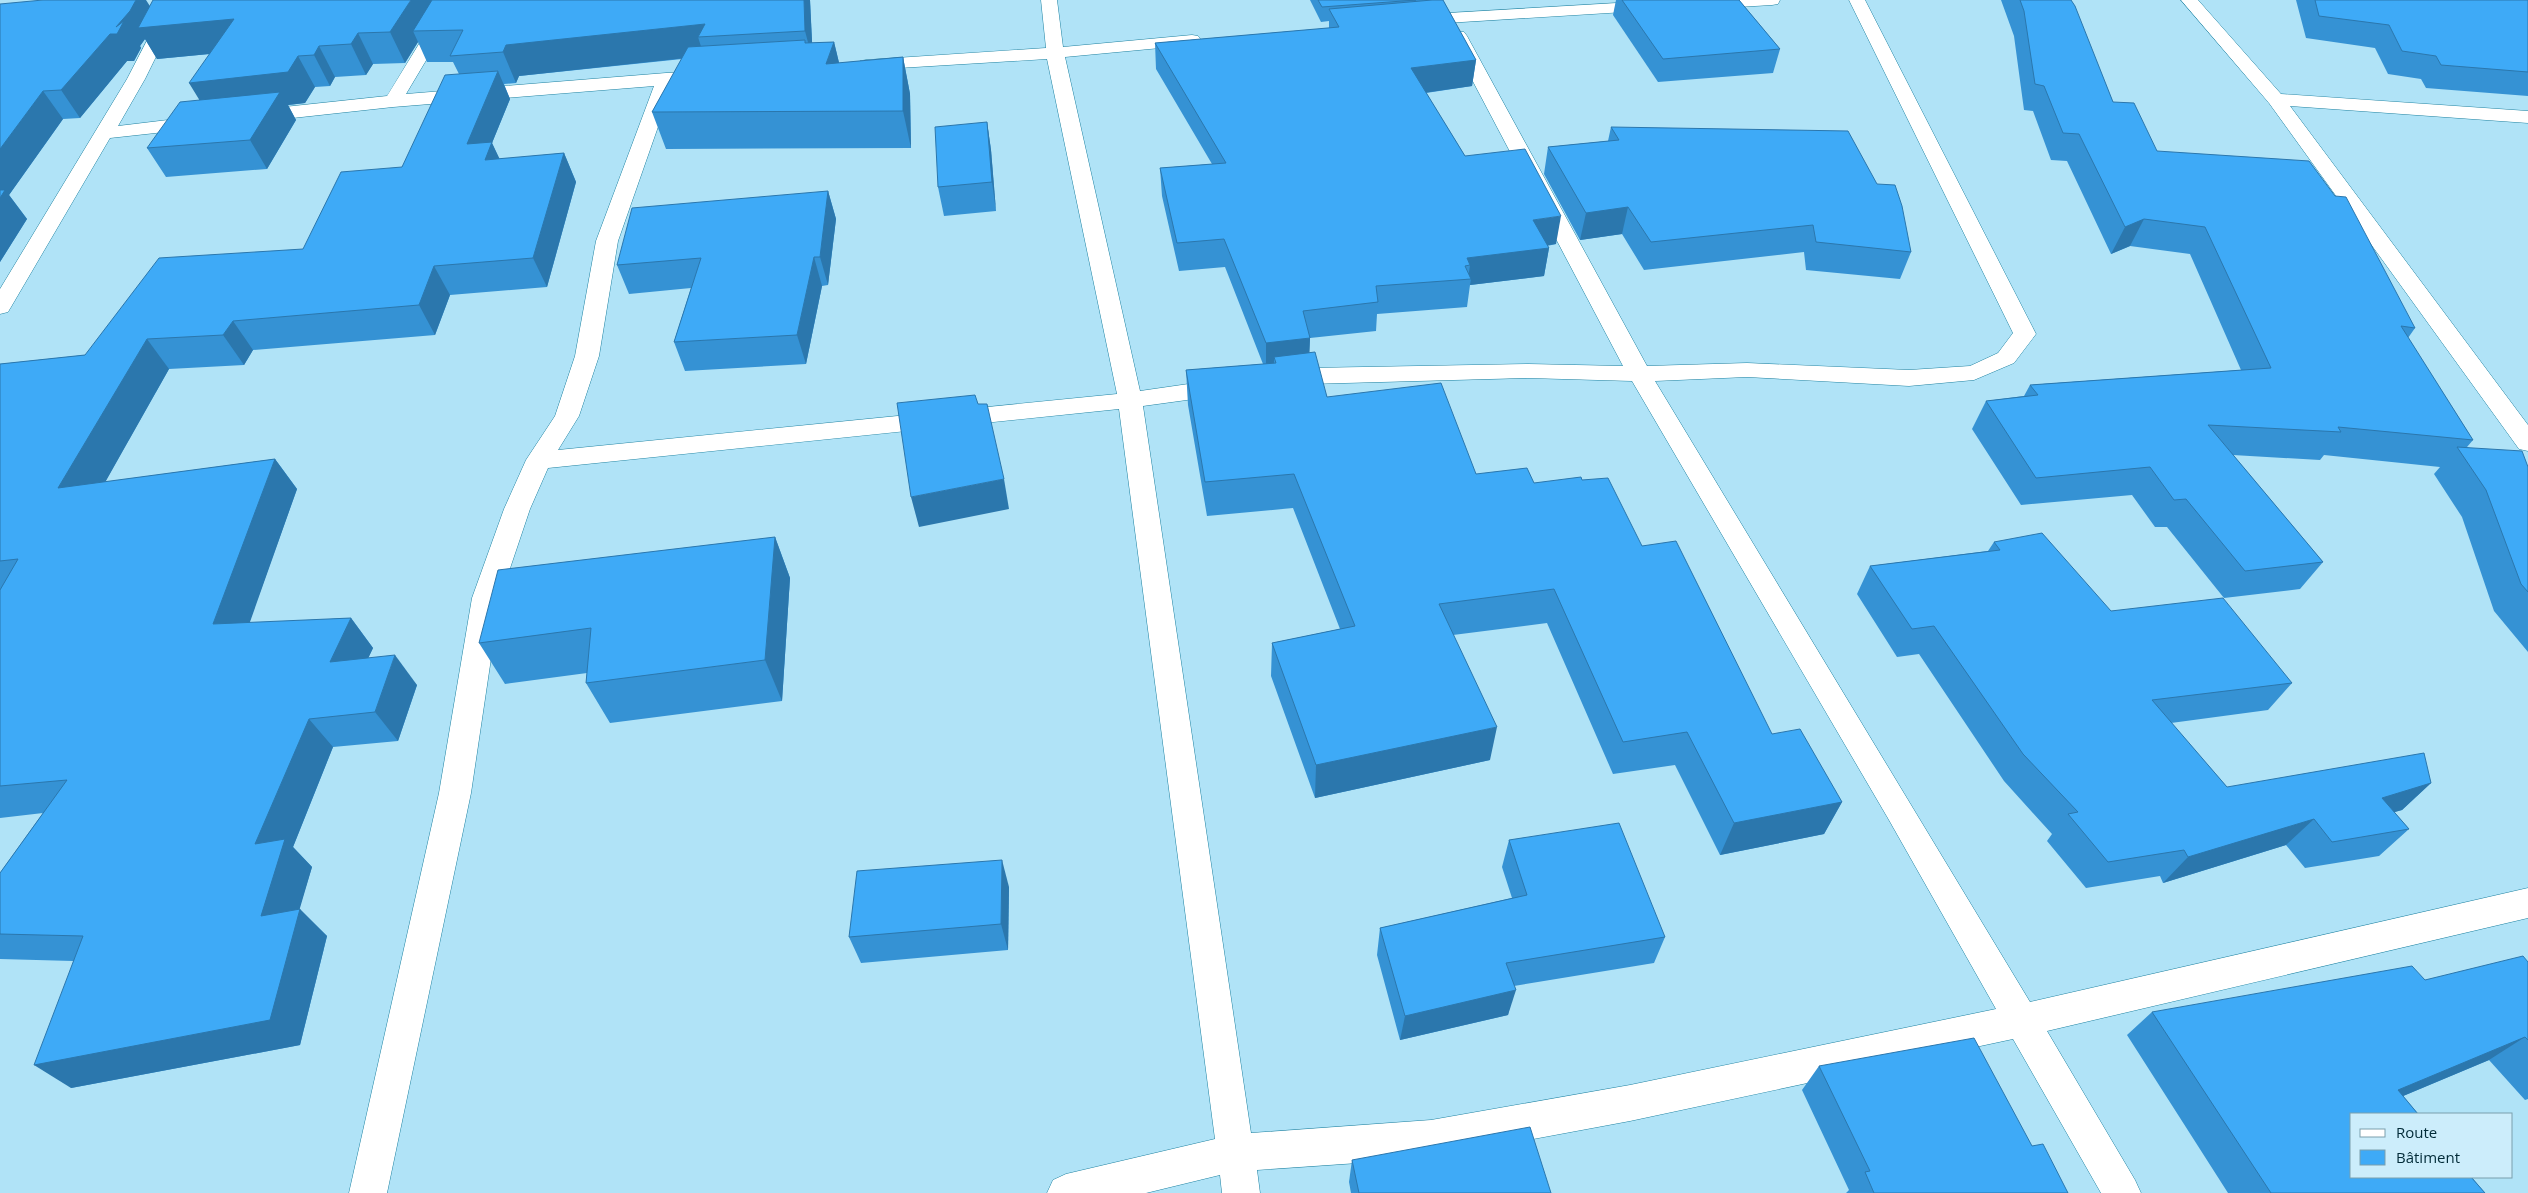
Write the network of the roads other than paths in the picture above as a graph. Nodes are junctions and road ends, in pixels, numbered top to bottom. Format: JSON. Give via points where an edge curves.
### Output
{"nodes":[{"id":1,"x":176,"y":0,"type":"edge"},
{"id":2,"x":454,"y":0,"type":"edge"},
{"id":3,"x":1049,"y":0,"type":"edge"},
{"id":4,"x":1772,"y":0,"type":"edge"},
{"id":5,"x":1857,"y":0,"type":"edge"},
{"id":6,"x":2189,"y":0,"type":"edge"},
{"id":7,"x":1684,"y":5,"type":"edge"},
{"id":8,"x":1664,"y":6,"type":"edge"},
{"id":9,"x":1447,"y":17,"type":"junction"},
{"id":10,"x":1398,"y":22,"type":"edge"},
{"id":11,"x":1212,"y":39,"type":"edge"},
{"id":12,"x":1055,"y":53,"type":"junction"},
{"id":13,"x":852,"y":66,"type":"edge"},
{"id":14,"x":724,"y":75,"type":"edge"},
{"id":15,"x":666,"y":78,"type":"junction"},
{"id":16,"x":2276,"y":99,"type":"junction"},
{"id":17,"x":393,"y":101,"type":"junction"},
{"id":18,"x":2528,"y":117,"type":"edge"},
{"id":19,"x":239,"y":118,"type":"edge"},
{"id":20,"x":220,"y":120,"type":"edge"},
{"id":21,"x":104,"y":133,"type":"junction"},
{"id":22,"x":0,"y":307,"type":"edge"},
{"id":23,"x":1639,"y":374,"type":"junction"},
{"id":24,"x":1130,"y":400,"type":"junction"},
{"id":25,"x":2528,"y":443,"type":"edge"},
{"id":26,"x":539,"y":460,"type":"junction"},
{"id":27,"x":2528,"y":903,"type":"edge"},
{"id":28,"x":2022,"y":1020,"type":"junction"},
{"id":29,"x":1235,"y":1153,"type":"junction"},
{"id":30,"x":368,"y":1193,"type":"edge"},
{"id":31,"x":1066,"y":1193,"type":"edge"},
{"id":32,"x":1241,"y":1193,"type":"edge"},
{"id":33,"x":2122,"y":1193,"type":"edge"}],
"edges":[{"from":1,"to":21,"type":"street"},
{"from":2,"to":17,"type":"street"},
{"from":3,"to":12,"type":"street"},
{"from":4,"to":7,"type":"street"},
{"from":5,"to":23,"type":"street","via":[[2025,334],[2006,358],[1974,373],[1909,378],[1747,370]]},
{"from":6,"to":16,"type":"street"},
{"from":8,"to":9,"type":"street"},
{"from":9,"to":10,"type":"street"},
{"from":9,"to":23,"type":"street"},
{"from":11,"to":12,"type":"street"},
{"from":12,"to":13,"type":"street"},
{"from":12,"to":24,"type":"street"},
{"from":14,"to":15,"type":"street"},
{"from":15,"to":17,"type":"street"},
{"from":15,"to":26,"type":"street","via":[[607,241],[587,356],[567,416]]},
{"from":16,"to":18,"type":"street"},
{"from":16,"to":25,"type":"street"},
{"from":17,"to":19,"type":"street"},
{"from":20,"to":21,"type":"street"},
{"from":21,"to":22,"type":"street"},
{"from":23,"to":24,"type":"street","via":[[1528,371],[1309,376]]},
{"from":23,"to":28,"type":"street"},
{"from":24,"to":26,"type":"street"},
{"from":24,"to":29,"type":"street"},
{"from":26,"to":30,"type":"street","via":[[517,509],[486,598],[455,793]]},
{"from":27,"to":28,"type":"street"},
{"from":28,"to":29,"type":"street","via":[[1630,1103],[1431,1139]]},
{"from":28,"to":33,"type":"street"},
{"from":29,"to":31,"type":"street"},
{"from":29,"to":32,"type":"street"}]}
